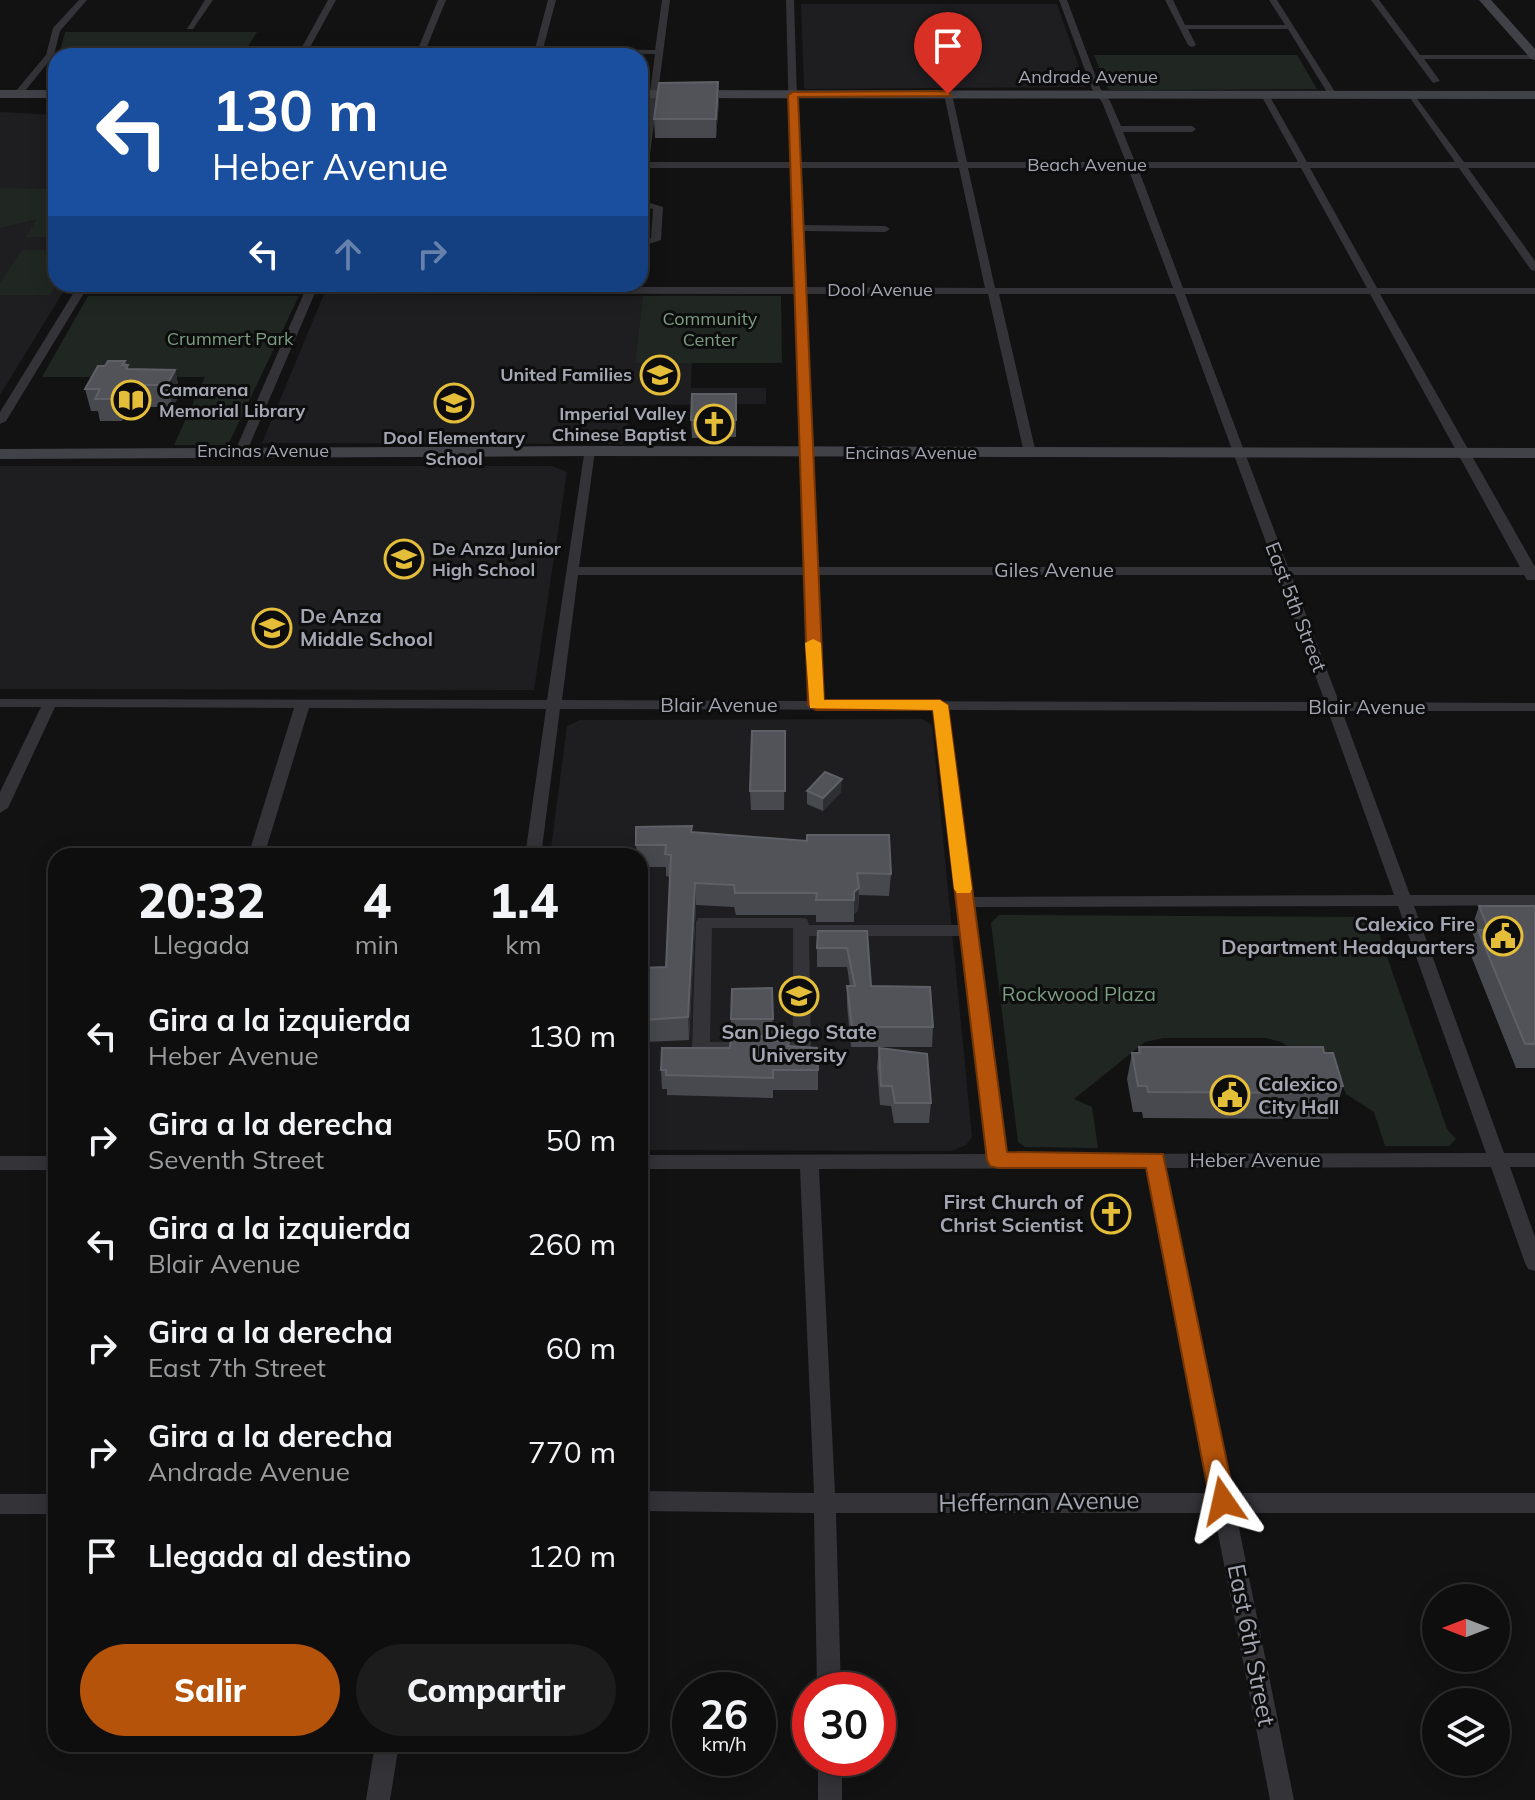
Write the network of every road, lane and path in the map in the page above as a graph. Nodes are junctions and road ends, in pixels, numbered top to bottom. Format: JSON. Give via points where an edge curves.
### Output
{"nodes":[{"id":1,"x":83,"y":0,"type":"edge"},
{"id":2,"x":209,"y":0,"type":"edge"},
{"id":3,"x":332,"y":0,"type":"edge"},
{"id":4,"x":442,"y":0,"type":"edge"},
{"id":5,"x":552,"y":0,"type":"edge"},
{"id":6,"x":666,"y":0,"type":"edge"},
{"id":7,"x":790,"y":0,"type":"edge"},
{"id":8,"x":1063,"y":0,"type":"edge"},
{"id":9,"x":1169,"y":0,"type":"edge"},
{"id":10,"x":1273,"y":0,"type":"edge"},
{"id":11,"x":1375,"y":0,"type":"edge"},
{"id":12,"x":1485,"y":0,"type":"edge"},
{"id":13,"x":190,"y":27,"type":"dead end"},
{"id":14,"x":1182,"y":27,"type":"junction"},
{"id":15,"x":1289,"y":27,"type":"junction"},
{"id":16,"x":1192,"y":45,"type":"dead end"},
{"id":17,"x":52,"y":48,"type":"edge"},
{"id":18,"x":305,"y":48,"type":"edge"},
{"id":19,"x":422,"y":48,"type":"edge"},
{"id":20,"x":539,"y":48,"type":"edge"},
{"id":21,"x":648,"y":52,"type":"edge"},
{"id":22,"x":659,"y":52,"type":"junction"},
{"id":23,"x":1535,"y":56,"type":"edge"},
{"id":24,"x":48,"y":57,"type":"edge"},
{"id":25,"x":1419,"y":57,"type":"junction"},
{"id":26,"x":1436,"y":81,"type":"dead end"},
{"id":27,"x":648,"y":90,"type":"edge"},
{"id":28,"x":0,"y":94,"type":"edge"},
{"id":29,"x":18,"y":94,"type":"junction"},
{"id":30,"x":48,"y":94,"type":"edge"},
{"id":31,"x":648,"y":94,"type":"edge"},
{"id":32,"x":948,"y":94,"type":"junction"},
{"id":33,"x":793,"y":95,"type":"junction"},
{"id":34,"x":1101,"y":95,"type":"junction"},
{"id":35,"x":1265,"y":95,"type":"junction"},
{"id":36,"x":1333,"y":95,"type":"junction"},
{"id":37,"x":1412,"y":95,"type":"junction"},
{"id":38,"x":1535,"y":95,"type":"edge"},
{"id":39,"x":1118,"y":129,"type":"junction"},
{"id":40,"x":1192,"y":129,"type":"dead end"},
{"id":41,"x":648,"y":165,"type":"edge"},
{"id":42,"x":794,"y":165,"type":"junction"},
{"id":43,"x":962,"y":165,"type":"junction"},
{"id":44,"x":1132,"y":165,"type":"junction"},
{"id":45,"x":1304,"y":165,"type":"junction"},
{"id":46,"x":1535,"y":165,"type":"edge"},
{"id":47,"x":1463,"y":166,"type":"junction"},
{"id":48,"x":648,"y":205,"type":"edge"},
{"id":49,"x":796,"y":228,"type":"junction"},
{"id":50,"x":885,"y":229,"type":"dead end"},
{"id":51,"x":648,"y":242,"type":"edge"},
{"id":52,"x":1535,"y":268,"type":"edge"},
{"id":53,"x":648,"y":289,"type":"edge"},
{"id":54,"x":798,"y":290,"type":"junction"},
{"id":55,"x":991,"y":290,"type":"junction"},
{"id":56,"x":1178,"y":290,"type":"junction"},
{"id":57,"x":1373,"y":290,"type":"junction"},
{"id":58,"x":1535,"y":291,"type":"edge"},
{"id":59,"x":79,"y":292,"type":"edge"},
{"id":60,"x":310,"y":292,"type":"edge"},
{"id":61,"x":0,"y":421,"type":"edge"},
{"id":62,"x":241,"y":451,"type":"junction"},
{"id":63,"x":589,"y":451,"type":"junction"},
{"id":64,"x":804,"y":452,"type":"junction"},
{"id":65,"x":1030,"y":453,"type":"junction"},
{"id":66,"x":1238,"y":453,"type":"junction"},
{"id":67,"x":1535,"y":453,"type":"edge"},
{"id":68,"x":0,"y":454,"type":"edge"},
{"id":69,"x":1464,"y":454,"type":"junction"},
{"id":70,"x":809,"y":570,"type":"junction"},
{"id":71,"x":573,"y":571,"type":"junction"},
{"id":72,"x":1281,"y":571,"type":"junction"},
{"id":73,"x":1533,"y":575,"type":"edge"},
{"id":74,"x":0,"y":703,"type":"edge"},
{"id":75,"x":50,"y":703,"type":"junction"},
{"id":76,"x":303,"y":703,"type":"junction"},
{"id":77,"x":816,"y":705,"type":"junction"},
{"id":78,"x":940,"y":705,"type":"junction"},
{"id":79,"x":554,"y":706,"type":"junction"},
{"id":80,"x":1334,"y":707,"type":"junction"},
{"id":81,"x":1535,"y":707,"type":"edge"},
{"id":82,"x":0,"y":808,"type":"edge"},
{"id":83,"x":258,"y":848,"type":"edge"},
{"id":84,"x":534,"y":848,"type":"edge"},
{"id":85,"x":1535,"y":900,"type":"edge"},
{"id":86,"x":1402,"y":901,"type":"junction"},
{"id":87,"x":965,"y":902,"type":"junction"},
{"id":88,"x":968,"y":930,"type":"junction"},
{"id":89,"x":801,"y":931,"type":"junction"},
{"id":90,"x":998,"y":1160,"type":"junction"},
{"id":91,"x":1155,"y":1160,"type":"junction"},
{"id":92,"x":1496,"y":1160,"type":"junction"},
{"id":93,"x":1535,"y":1160,"type":"edge"},
{"id":94,"x":648,"y":1162,"type":"edge"},
{"id":95,"x":809,"y":1162,"type":"junction"},
{"id":96,"x":0,"y":1163,"type":"edge"},
{"id":97,"x":48,"y":1163,"type":"edge"},
{"id":98,"x":1535,"y":1263,"type":"edge"},
{"id":99,"x":648,"y":1501,"type":"edge"},
{"id":100,"x":1223,"y":1501,"type":"junction"},
{"id":101,"x":1535,"y":1503,"type":"edge"},
{"id":102,"x":0,"y":1504,"type":"edge"},
{"id":103,"x":48,"y":1504,"type":"edge"},
{"id":104,"x":825,"y":1504,"type":"junction"},
{"id":105,"x":829,"y":1672,"type":"edge"},
{"id":106,"x":386,"y":1752,"type":"edge"},
{"id":107,"x":830,"y":1776,"type":"edge"},
{"id":108,"x":378,"y":1800,"type":"edge"},
{"id":109,"x":830,"y":1800,"type":"edge"},
{"id":110,"x":1282,"y":1800,"type":"edge"}],
"edges":[{"from":1,"to":17,"type":"street","via":[[56,30]]},
{"from":2,"to":13,"type":"street"},
{"from":3,"to":18,"type":"street"},
{"from":4,"to":19,"type":"street"},
{"from":5,"to":20,"type":"street"},
{"from":6,"to":22,"type":"street"},
{"from":7,"to":33,"type":"street"},
{"from":8,"to":34,"type":"street","name":"East 5th Street"},
{"from":9,"to":14,"type":"street"},
{"from":10,"to":15,"type":"street"},
{"from":11,"to":25,"type":"street"},
{"from":12,"to":23,"type":"street"},
{"from":14,"to":15,"type":"street"},
{"from":14,"to":16,"type":"street"},
{"from":15,"to":36,"type":"street"},
{"from":21,"to":22,"type":"street"},
{"from":22,"to":27,"type":"street"},
{"from":23,"to":25,"type":"street"},
{"from":24,"to":29,"type":"street"},
{"from":25,"to":26,"type":"street"},
{"from":28,"to":29,"type":"street"},
{"from":29,"to":30,"type":"street"},
{"from":31,"to":33,"type":"street","name":"Andrade Avenue"},
{"from":32,"to":33,"type":"street","name":"Andrade Avenue"},
{"from":32,"to":34,"type":"street","name":"Andrade Avenue"},
{"from":32,"to":43,"type":"street"},
{"from":33,"to":42,"type":"street"},
{"from":34,"to":35,"type":"street","name":"Andrade Avenue"},
{"from":34,"to":39,"type":"street","name":"East 5th Street"},
{"from":35,"to":36,"type":"street","name":"Andrade Avenue"},
{"from":35,"to":45,"type":"street"},
{"from":36,"to":37,"type":"street","name":"Andrade Avenue"},
{"from":37,"to":38,"type":"street","name":"Andrade Avenue"},
{"from":37,"to":47,"type":"street"},
{"from":39,"to":40,"type":"street"},
{"from":39,"to":44,"type":"street","name":"East 5th Street"},
{"from":41,"to":42,"type":"street","name":"Beach Avenue"},
{"from":42,"to":43,"type":"street","name":"Beach Avenue"},
{"from":42,"to":49,"type":"street"},
{"from":43,"to":44,"type":"street","name":"Beach Avenue"},
{"from":43,"to":55,"type":"street"},
{"from":44,"to":45,"type":"street","name":"Beach Avenue"},
{"from":44,"to":56,"type":"street","name":"East 5th Street"},
{"from":45,"to":47,"type":"street","name":"Beach Avenue"},
{"from":45,"to":57,"type":"street"},
{"from":46,"to":47,"type":"street","name":"Beach Avenue"},
{"from":47,"to":52,"type":"street"},
{"from":48,"to":51,"type":"street","via":[[658,207],[656,240]]},
{"from":49,"to":50,"type":"street"},
{"from":49,"to":54,"type":"street"},
{"from":53,"to":54,"type":"street","name":"Dool Avenue"},
{"from":54,"to":55,"type":"street","name":"Dool Avenue"},
{"from":54,"to":64,"type":"street"},
{"from":55,"to":56,"type":"street","name":"Dool Avenue"},
{"from":55,"to":65,"type":"street"},
{"from":56,"to":57,"type":"street","name":"Dool Avenue"},
{"from":56,"to":66,"type":"street","name":"East 5th Street"},
{"from":57,"to":58,"type":"street","name":"Dool Avenue"},
{"from":57,"to":69,"type":"street"},
{"from":59,"to":61,"type":"street"},
{"from":60,"to":62,"type":"street"},
{"from":62,"to":63,"type":"street","name":"Encinas Avenue"},
{"from":62,"to":68,"type":"street","name":"Encinas Avenue"},
{"from":63,"to":64,"type":"street","name":"Encinas Avenue"},
{"from":63,"to":71,"type":"street"},
{"from":64,"to":65,"type":"street","name":"Encinas Avenue"},
{"from":64,"to":70,"type":"street"},
{"from":65,"to":66,"type":"street","name":"Encinas Avenue"},
{"from":66,"to":69,"type":"street","name":"Encinas Avenue"},
{"from":66,"to":72,"type":"street","name":"East 5th Street"},
{"from":67,"to":69,"type":"street","name":"Encinas Avenue"},
{"from":69,"to":73,"type":"street"},
{"from":70,"to":71,"type":"street","name":"Giles Avenue"},
{"from":70,"to":72,"type":"street","name":"Giles Avenue"},
{"from":70,"to":77,"type":"street"},
{"from":71,"to":79,"type":"street"},
{"from":72,"to":73,"type":"street","name":"Giles Avenue"},
{"from":72,"to":80,"type":"street","name":"East 5th Street"},
{"from":74,"to":75,"type":"street","name":"Blair Avenue"},
{"from":75,"to":76,"type":"street","name":"Blair Avenue"},
{"from":75,"to":82,"type":"street"},
{"from":76,"to":79,"type":"street","name":"Blair Avenue"},
{"from":76,"to":83,"type":"street"},
{"from":77,"to":78,"type":"street","name":"Blair Avenue"},
{"from":77,"to":79,"type":"street","name":"Blair Avenue"},
{"from":78,"to":80,"type":"street","name":"Blair Avenue"},
{"from":78,"to":87,"type":"street"},
{"from":79,"to":84,"type":"street"},
{"from":80,"to":81,"type":"street","name":"Blair Avenue"},
{"from":80,"to":86,"type":"street","name":"East 5th Street"},
{"from":85,"to":86,"type":"street"},
{"from":86,"to":87,"type":"street"},
{"from":86,"to":92,"type":"street","name":"East 5th Street"},
{"from":87,"to":88,"type":"street"},
{"from":88,"to":89,"type":"street"},
{"from":88,"to":90,"type":"street"},
{"from":89,"to":89,"type":"street","via":[[801,923],[704,922],[701,1049],[802,1047]]},
{"from":90,"to":91,"type":"street","name":"Heber Avenue"},
{"from":90,"to":95,"type":"street","name":"Heber Avenue"},
{"from":91,"to":92,"type":"street","name":"Heber Avenue"},
{"from":91,"to":100,"type":"street","name":"East 6th Street"},
{"from":92,"to":93,"type":"street","name":"Heber Avenue"},
{"from":92,"to":98,"type":"street","name":"East 5th Street"},
{"from":94,"to":95,"type":"street","name":"Heber Avenue"},
{"from":95,"to":104,"type":"street"},
{"from":96,"to":97,"type":"street"},
{"from":99,"to":104,"type":"street","name":"Heffernan Avenue"},
{"from":100,"to":101,"type":"street","name":"Heffernan Avenue"},
{"from":100,"to":104,"type":"street","name":"Heffernan Avenue"},
{"from":100,"to":110,"type":"street","name":"East 6th Street"},
{"from":102,"to":103,"type":"street"},
{"from":104,"to":105,"type":"street"},
{"from":106,"to":108,"type":"street"},
{"from":107,"to":109,"type":"street"}]}
